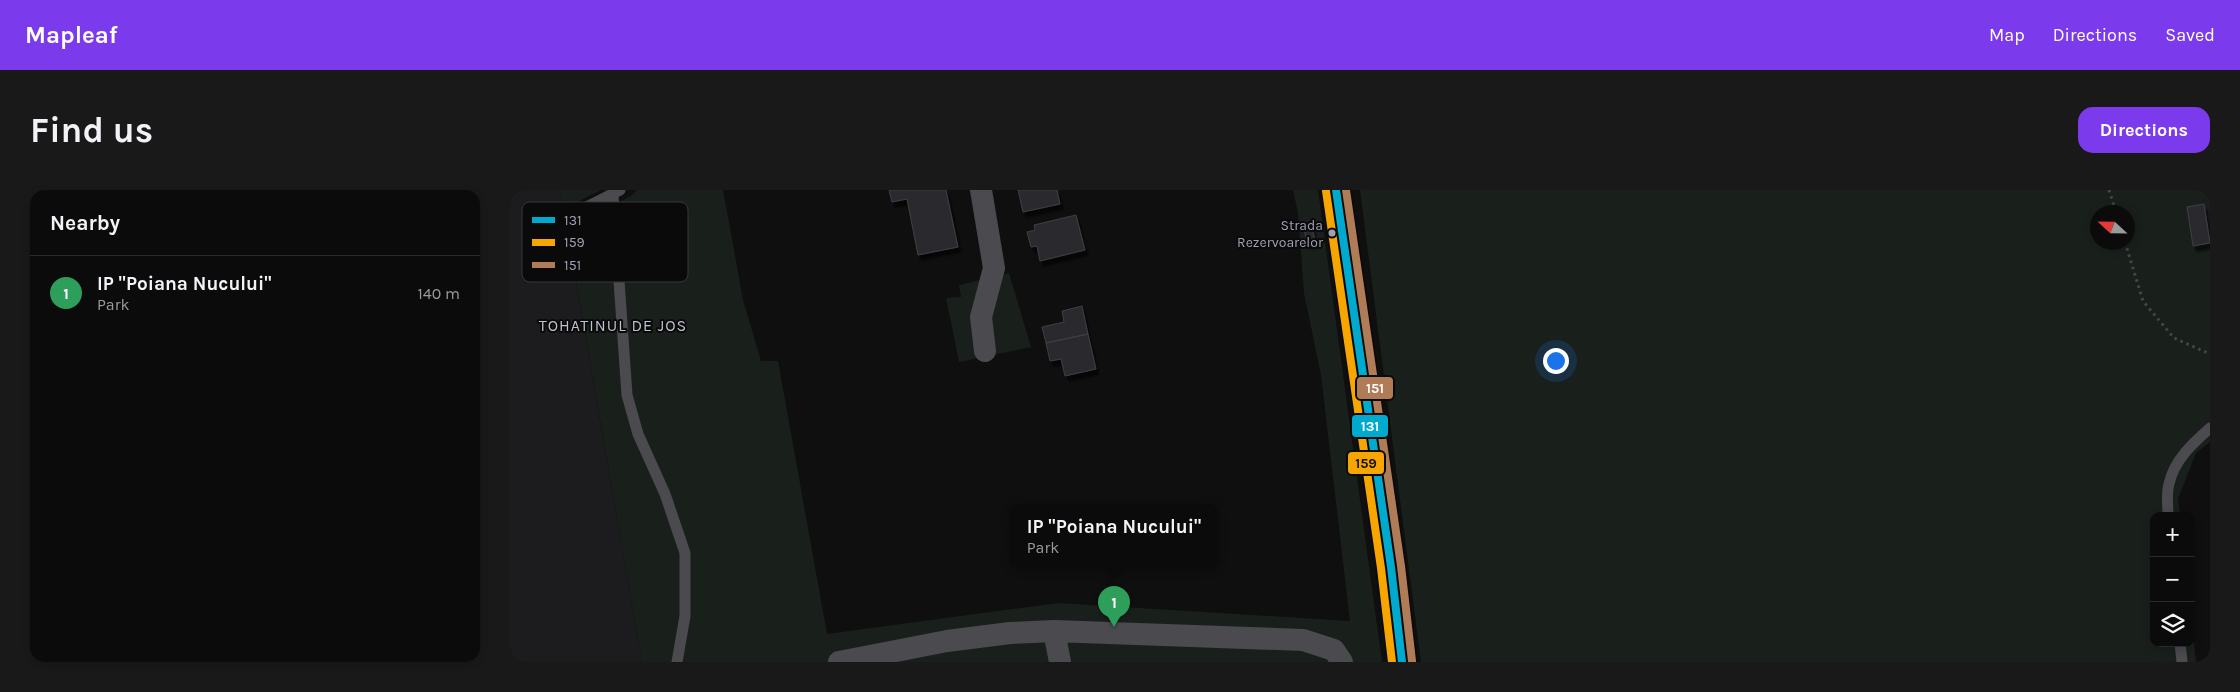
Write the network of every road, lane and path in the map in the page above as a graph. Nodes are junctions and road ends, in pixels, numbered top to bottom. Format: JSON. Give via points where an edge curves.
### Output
{"nodes":[{"id":1,"x":981,"y":190,"type":"edge"},
{"id":2,"x":1336,"y":190,"type":"edge"},
{"id":3,"x":2109,"y":190,"type":"edge"},
{"id":4,"x":616,"y":193,"type":"edge"},
{"id":5,"x":598,"y":202,"type":"edge"},
{"id":6,"x":2114,"y":205,"type":"edge"},
{"id":7,"x":2127,"y":250,"type":"edge"},
{"id":8,"x":621,"y":282,"type":"edge"},
{"id":9,"x":985,"y":351,"type":"dead end"},
{"id":10,"x":2210,"y":354,"type":"edge"},
{"id":11,"x":2210,"y":428,"type":"edge"},
{"id":12,"x":2168,"y":512,"type":"edge"},
{"id":13,"x":1054,"y":630,"type":"junction"},
{"id":14,"x":2180,"y":647,"type":"edge"},
{"id":15,"x":677,"y":662,"type":"edge"},
{"id":16,"x":838,"y":662,"type":"edge"},
{"id":17,"x":1060,"y":662,"type":"edge"},
{"id":18,"x":1342,"y":662,"type":"edge"},
{"id":19,"x":1402,"y":662,"type":"edge"},
{"id":20,"x":2182,"y":662,"type":"edge"}],
"edges":[{"from":1,"to":9,"type":"street","via":[[994,268],[981,317]]},
{"from":2,"to":19,"type":"main road"},
{"from":3,"to":6,"type":"path"},
{"from":4,"to":5,"type":"lane"},
{"from":7,"to":10,"type":"path","via":[[2143,301],[2174,338]]},
{"from":8,"to":15,"type":"lane","via":[[627,395],[638,434],[665,494],[685,553],[685,616]]},
{"from":11,"to":12,"type":"lane","via":[[2189,446],[2177,465],[2168,484]]},
{"from":13,"to":16,"type":"street","via":[[947,640]]},
{"from":13,"to":17,"type":"street"},
{"from":13,"to":18,"type":"street","via":[[1303,640],[1334,650]]},
{"from":14,"to":20,"type":"lane"}]}
